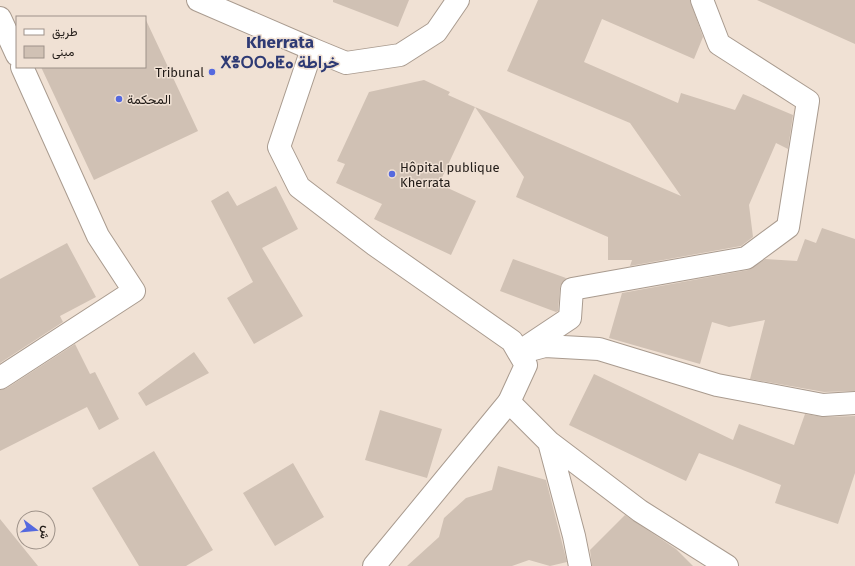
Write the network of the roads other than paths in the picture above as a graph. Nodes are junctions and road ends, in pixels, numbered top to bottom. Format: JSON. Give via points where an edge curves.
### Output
{"nodes":[{"id":1,"x":198,"y":0,"type":"edge"},
{"id":2,"x":458,"y":0,"type":"edge"},
{"id":3,"x":702,"y":0,"type":"edge"},
{"id":4,"x":0,"y":18,"type":"edge"},
{"id":5,"x":312,"y":50,"type":"junction"},
{"id":6,"x":16,"y":53,"type":"edge"},
{"id":7,"x":22,"y":68,"type":"edge"},
{"id":8,"x":519,"y":352,"type":"junction"},
{"id":9,"x":0,"y":378,"type":"edge"},
{"id":10,"x":509,"y":402,"type":"junction"},
{"id":11,"x":855,"y":403,"type":"edge"},
{"id":12,"x":549,"y":442,"type":"junction"},
{"id":13,"x":374,"y":566,"type":"edge"},
{"id":14,"x":580,"y":566,"type":"edge"},
{"id":15,"x":727,"y":566,"type":"edge"}],
"edges":[{"from":1,"to":5,"type":"street"},
{"from":2,"to":5,"type":"street","via":[[436,32],[400,54],[346,63]]},
{"from":3,"to":8,"type":"street","via":[[719,44],[808,101],[788,227],[746,258],[572,289],[570,318]]},
{"from":4,"to":6,"type":"street"},
{"from":5,"to":8,"type":"street","via":[[279,147],[299,187],[376,245],[512,340]]},
{"from":7,"to":9,"type":"street","via":[[98,236],[134,291]]},
{"from":8,"to":10,"type":"street","via":[[526,365]]},
{"from":8,"to":11,"type":"street","via":[[545,346],[599,349],[717,385],[823,405]]},
{"from":10,"to":12,"type":"street"},
{"from":10,"to":13,"type":"street"},
{"from":12,"to":14,"type":"street"},
{"from":12,"to":15,"type":"street","via":[[640,511]]}]}
